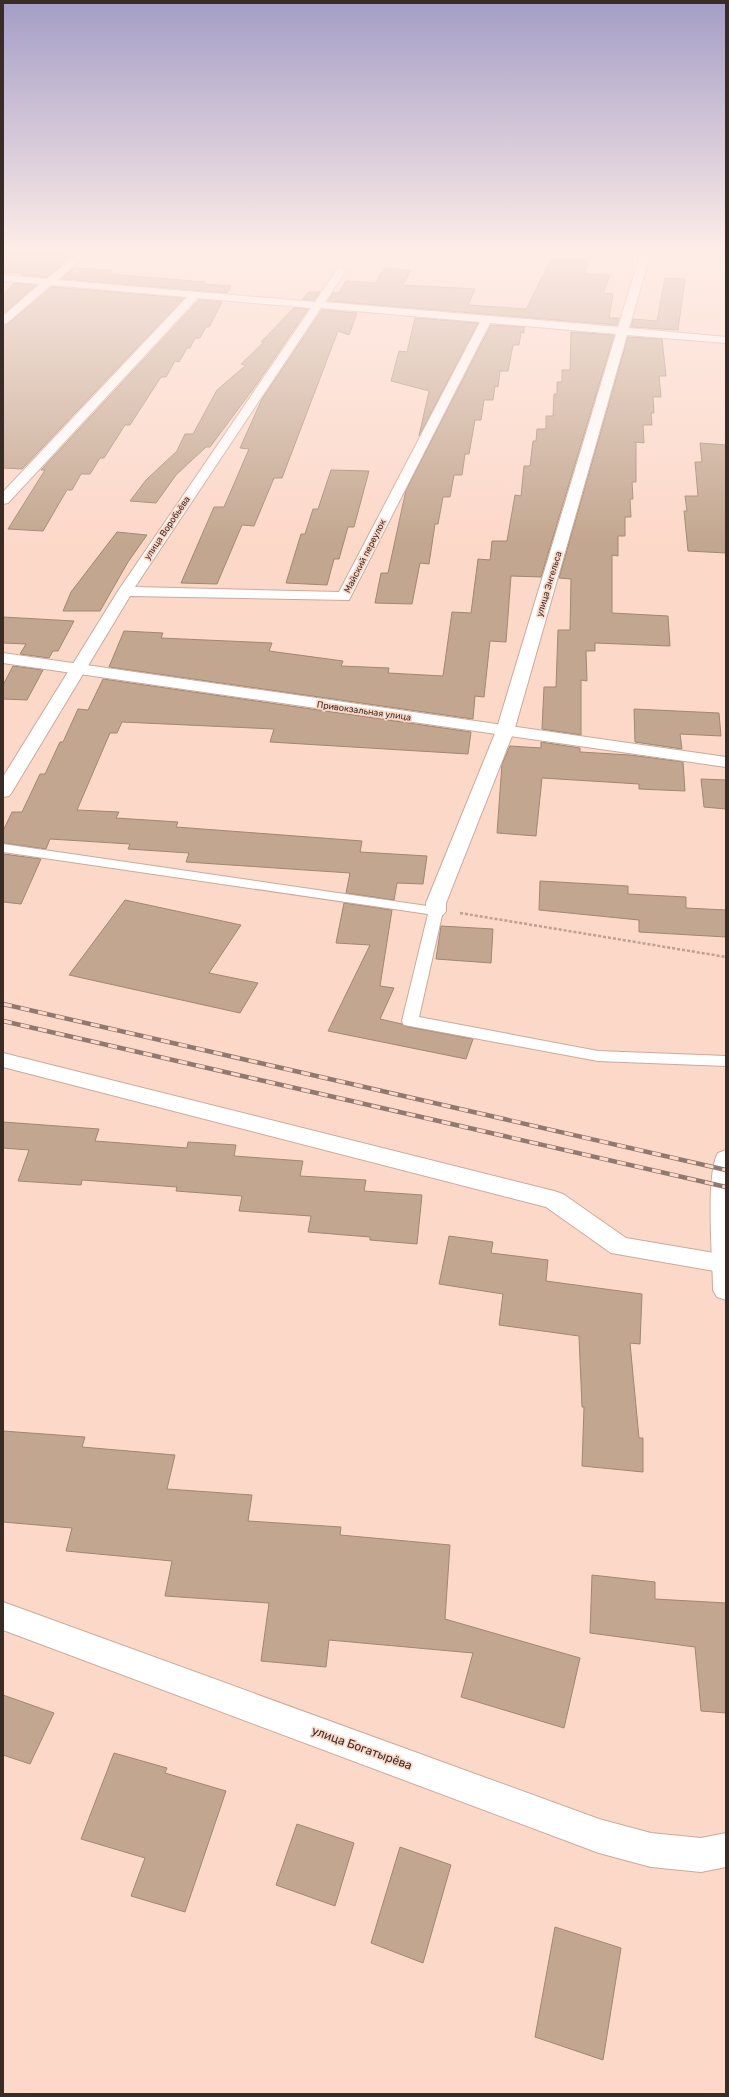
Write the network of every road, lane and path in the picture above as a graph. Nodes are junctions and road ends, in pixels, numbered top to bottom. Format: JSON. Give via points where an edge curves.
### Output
{"nodes":[{"id":1,"x":143,"y":350,"type":"edge"},
{"id":2,"x":287,"y":350,"type":"edge"},
{"id":3,"x":471,"y":350,"type":"edge"},
{"id":4,"x":618,"y":350,"type":"edge"},
{"id":5,"x":3,"y":500,"type":"edge"},
{"id":6,"x":125,"y":591,"type":"junction"},
{"id":7,"x":3,"y":658,"type":"edge"},
{"id":8,"x":77,"y":669,"type":"junction"},
{"id":9,"x":505,"y":731,"type":"junction"},
{"id":10,"x":726,"y":762,"type":"edge"},
{"id":11,"x":3,"y":792,"type":"edge"},
{"id":12,"x":3,"y":848,"type":"edge"},
{"id":13,"x":436,"y":910,"type":"junction"},
{"id":14,"x":726,"y":957,"type":"edge"},
{"id":15,"x":3,"y":1060,"type":"edge"},
{"id":16,"x":726,"y":1060,"type":"edge"},
{"id":17,"x":726,"y":1159,"type":"edge"},
{"id":18,"x":724,"y":1264,"type":"junction"},
{"id":19,"x":726,"y":1290,"type":"edge"},
{"id":20,"x":3,"y":1616,"type":"edge"},
{"id":21,"x":726,"y":1850,"type":"edge"}],
"edges":[{"from":1,"to":5,"type":"street"},
{"from":2,"to":6,"type":"street","name":"улица Воробьёва"},
{"from":3,"to":6,"type":"street","name":"Майский переулок","via":[[344,596]]},
{"from":4,"to":9,"type":"street","name":"улица Энгельса"},
{"from":6,"to":8,"type":"street","name":"улица Воробьёва"},
{"from":7,"to":8,"type":"street","name":"Привокзальная улица"},
{"from":8,"to":9,"type":"street","name":"Привокзальная улица"},
{"from":8,"to":11,"type":"street","name":"улица Воробьёва"},
{"from":9,"to":10,"type":"street","name":"Привокзальная улица"},
{"from":9,"to":13,"type":"street","name":"улица Энгельса","via":[[436,903]]},
{"from":12,"to":13,"type":"lane"},
{"from":13,"to":14,"type":"path"},
{"from":13,"to":16,"type":"lane","via":[[410,1021],[598,1056]]},
{"from":15,"to":18,"type":"street","via":[[554,1200],[620,1246]]},
{"from":17,"to":18,"type":"street","via":[[723,1186]]},
{"from":18,"to":19,"type":"street"},
{"from":20,"to":21,"type":"street","name":"улица Богатырёва","via":[[599,1836],[651,1850],[701,1855]]}]}
